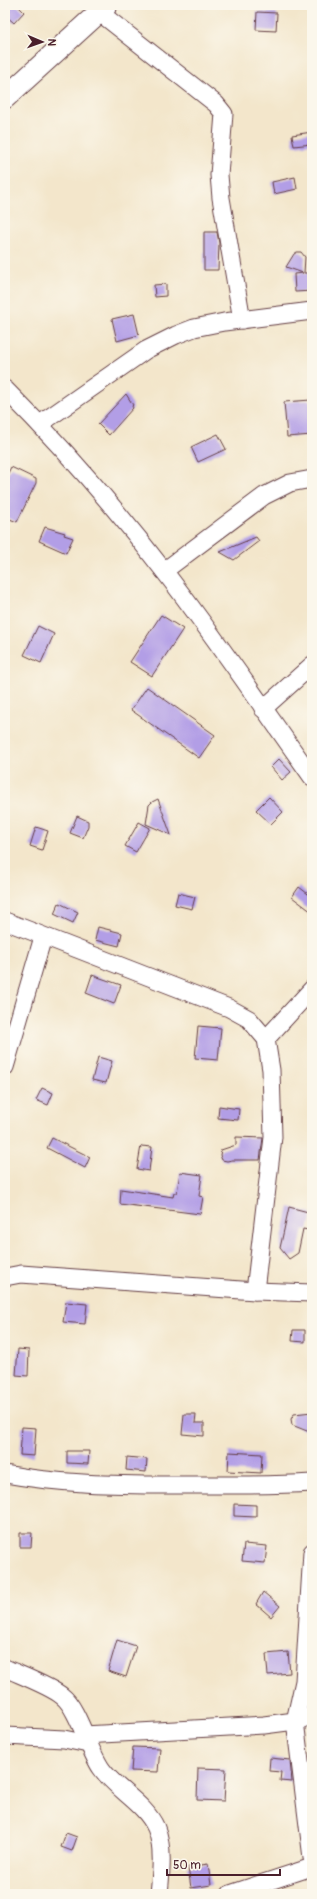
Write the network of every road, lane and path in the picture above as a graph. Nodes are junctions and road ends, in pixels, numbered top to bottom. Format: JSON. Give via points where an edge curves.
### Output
{"nodes":[{"id":1,"x":103,"y":9,"type":"edge"},
{"id":2,"x":5,"y":98,"type":"edge"},
{"id":3,"x":312,"y":310,"type":"edge"},
{"id":4,"x":242,"y":320,"type":"junction"},
{"id":5,"x":5,"y":390,"type":"edge"},
{"id":6,"x":40,"y":424,"type":"junction"},
{"id":7,"x":312,"y":480,"type":"edge"},
{"id":8,"x":164,"y":571,"type":"junction"},
{"id":9,"x":312,"y":665,"type":"edge"},
{"id":10,"x":264,"y":709,"type":"junction"},
{"id":11,"x":312,"y":777,"type":"edge"},
{"id":12,"x":5,"y":921,"type":"edge"},
{"id":13,"x":43,"y":937,"type":"junction"},
{"id":14,"x":312,"y":989,"type":"edge"},
{"id":15,"x":266,"y":1039,"type":"junction"},
{"id":16,"x":5,"y":1067,"type":"edge"},
{"id":17,"x":5,"y":1276,"type":"edge"},
{"id":18,"x":255,"y":1290,"type":"junction"},
{"id":19,"x":312,"y":1293,"type":"edge"},
{"id":20,"x":5,"y":1474,"type":"edge"},
{"id":21,"x":312,"y":1483,"type":"edge"},
{"id":22,"x":312,"y":1552,"type":"edge"},
{"id":23,"x":5,"y":1668,"type":"edge"},
{"id":24,"x":312,"y":1716,"type":"edge"},
{"id":25,"x":296,"y":1721,"type":"junction"},
{"id":26,"x":5,"y":1736,"type":"edge"},
{"id":27,"x":86,"y":1740,"type":"junction"},
{"id":28,"x":312,"y":1858,"type":"edge"},
{"id":29,"x":312,"y":1867,"type":"edge"},
{"id":30,"x":160,"y":1894,"type":"edge"},
{"id":31,"x":230,"y":1894,"type":"edge"}],
"edges":[{"from":1,"to":2,"type":"street"},
{"from":1,"to":4,"type":"street","via":[[216,104],[224,114],[219,175],[221,198]]},
{"from":3,"to":4,"type":"street"},
{"from":4,"to":6,"type":"street","via":[[194,328],[146,350]]},
{"from":5,"to":6,"type":"street"},
{"from":6,"to":8,"type":"street"},
{"from":7,"to":8,"type":"street","via":[[290,483],[264,496]]},
{"from":8,"to":10,"type":"street"},
{"from":9,"to":10,"type":"street"},
{"from":10,"to":11,"type":"street"},
{"from":12,"to":13,"type":"street"},
{"from":13,"to":15,"type":"street","via":[[229,1008],[249,1019]]},
{"from":13,"to":16,"type":"street"},
{"from":14,"to":15,"type":"street"},
{"from":15,"to":18,"type":"street","via":[[271,1070],[273,1137]]},
{"from":17,"to":18,"type":"street","via":[[21,1274]]},
{"from":18,"to":19,"type":"street"},
{"from":20,"to":21,"type":"street","via":[[68,1482],[125,1485],[224,1486]]},
{"from":22,"to":25,"type":"street","via":[[304,1681]]},
{"from":23,"to":27,"type":"street","via":[[63,1696],[78,1719]]},
{"from":24,"to":25,"type":"street"},
{"from":25,"to":27,"type":"street"},
{"from":25,"to":28,"type":"street"},
{"from":26,"to":27,"type":"street"},
{"from":27,"to":30,"type":"street","via":[[101,1768],[119,1789],[150,1817],[156,1829],[161,1875]]},
{"from":29,"to":31,"type":"street"}]}
